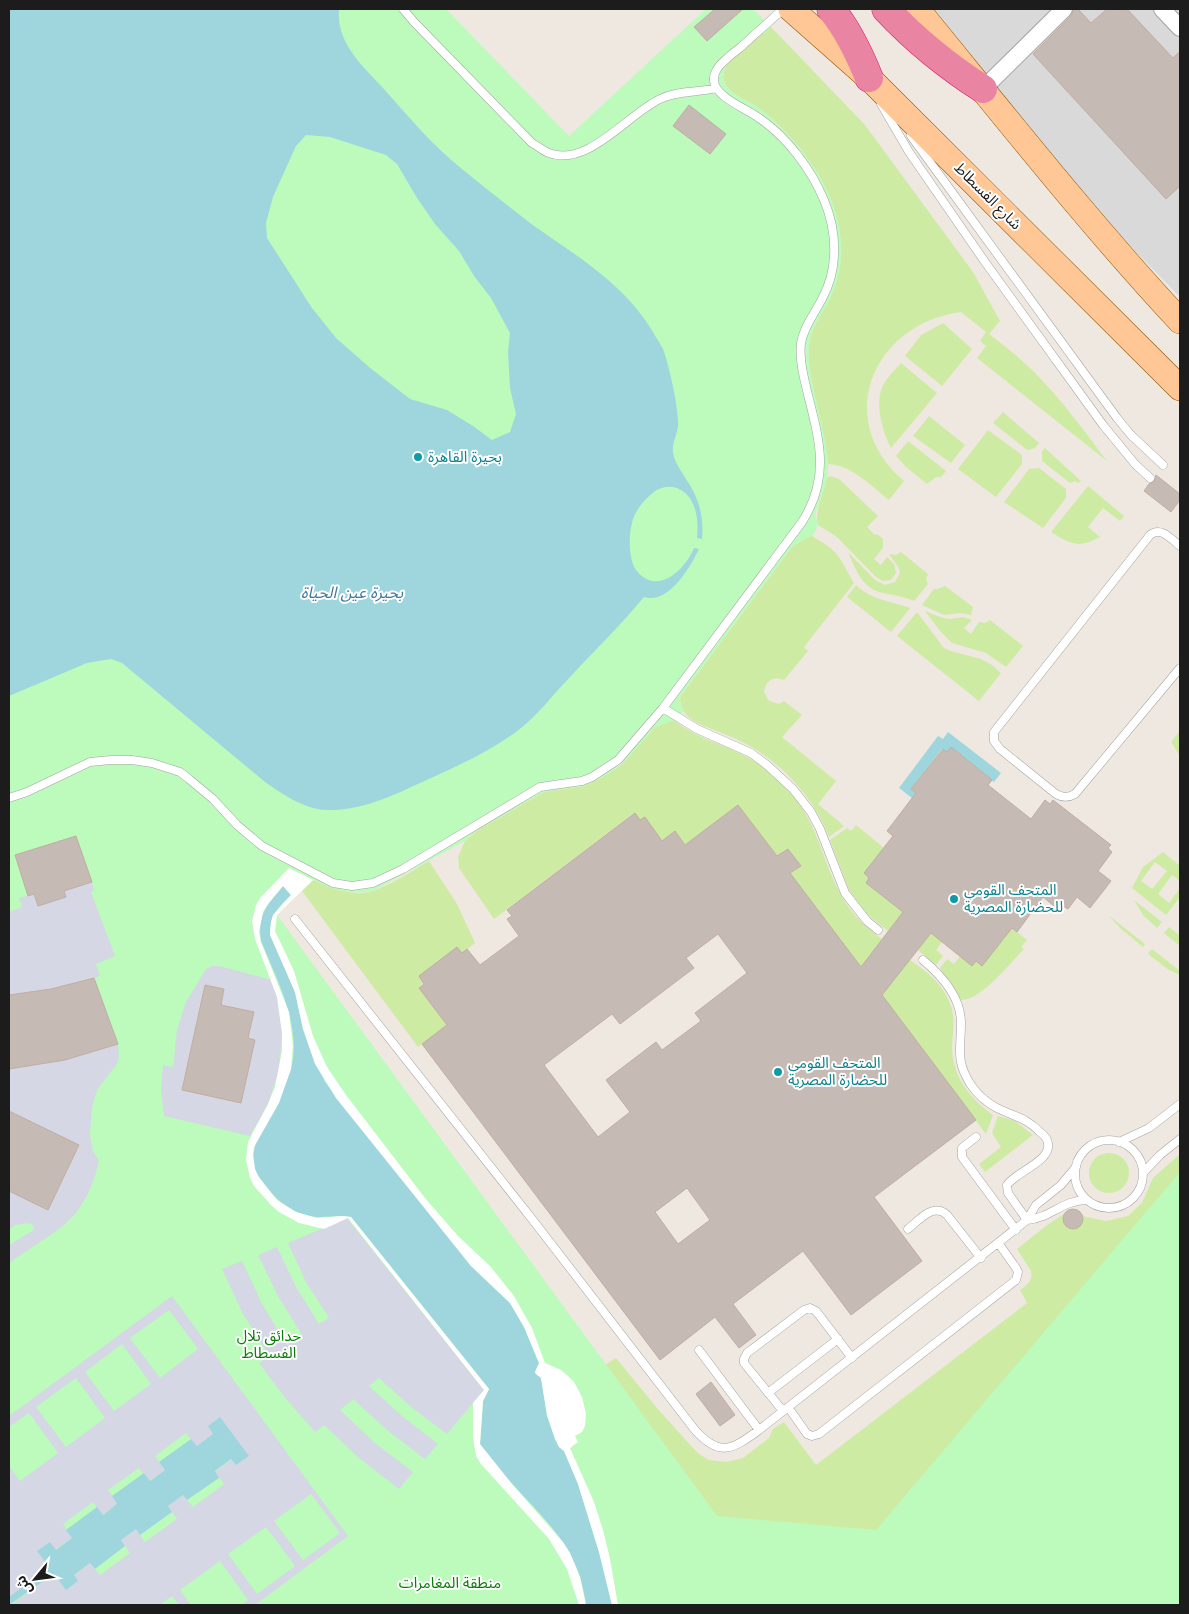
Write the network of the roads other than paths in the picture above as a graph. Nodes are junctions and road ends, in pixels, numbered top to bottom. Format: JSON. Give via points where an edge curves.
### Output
{"nodes":[{"id":1,"x":403,"y":9,"type":"edge"},
{"id":2,"x":783,"y":9,"type":"edge"},
{"id":3,"x":791,"y":9,"type":"edge"},
{"id":4,"x":831,"y":9,"type":"edge"},
{"id":5,"x":886,"y":9,"type":"edge"},
{"id":6,"x":917,"y":9,"type":"edge"},
{"id":7,"x":1064,"y":9,"type":"edge"},
{"id":8,"x":1162,"y":9,"type":"edge"},
{"id":9,"x":1180,"y":27,"type":"edge"},
{"id":10,"x":868,"y":78,"type":"junction"},
{"id":11,"x":716,"y":88,"type":"junction"},
{"id":12,"x":983,"y":90,"type":"junction"},
{"id":13,"x":1180,"y":321,"type":"edge"},
{"id":14,"x":1180,"y":388,"type":"edge"},
{"id":15,"x":1163,"y":465,"type":"dead end"},
{"id":16,"x":1150,"y":478,"type":"dead end"},
{"id":17,"x":1180,"y":546,"type":"edge"},
{"id":18,"x":1180,"y":668,"type":"edge"},
{"id":19,"x":663,"y":708,"type":"junction"},
{"id":20,"x":9,"y":798,"type":"edge"},
{"id":21,"x":295,"y":919,"type":"dead end"},
{"id":22,"x":878,"y":930,"type":"dead end"},
{"id":23,"x":922,"y":960,"type":"dead end"},
{"id":24,"x":1180,"y":1104,"type":"edge"},
{"id":25,"x":976,"y":1137,"type":"dead end"},
{"id":26,"x":1180,"y":1139,"type":"edge"},
{"id":27,"x":1119,"y":1142,"type":"junction"},
{"id":28,"x":1076,"y":1167,"type":"junction"},
{"id":29,"x":1143,"y":1174,"type":"junction"},
{"id":30,"x":1087,"y":1200,"type":"junction"},
{"id":31,"x":1028,"y":1220,"type":"junction"},
{"id":32,"x":908,"y":1229,"type":"dead end"},
{"id":33,"x":1016,"y":1230,"type":"junction"},
{"id":34,"x":998,"y":1244,"type":"junction"},
{"id":35,"x":981,"y":1258,"type":"junction"},
{"id":36,"x":838,"y":1339,"type":"junction"},
{"id":37,"x":699,"y":1350,"type":"dead end"},
{"id":38,"x":852,"y":1358,"type":"junction"},
{"id":39,"x":768,"y":1392,"type":"junction"},
{"id":40,"x":786,"y":1409,"type":"junction"},
{"id":41,"x":759,"y":1430,"type":"junction"}],
"edges":[{"from":1,"to":11,"type":"lane","via":[[532,143],[549,153],[578,154],[662,98]]},
{"from":2,"to":11,"type":"lane","via":[[720,64],[714,78]]},
{"from":3,"to":10,"type":"main road","name":"شارع الفسطاط"},
{"from":4,"to":10,"type":"highway","via":[[861,57]]},
{"from":5,"to":12,"type":"highway","via":[[924,47]]},
{"from":6,"to":12,"type":"main road"},
{"from":7,"to":12,"type":"street"},
{"from":8,"to":9,"type":"street"},
{"from":10,"to":14,"type":"main road","name":"شارع الفسطاط"},
{"from":10,"to":15,"type":"lane","via":[[1117,418]]},
{"from":10,"to":16,"type":"lane","via":[[893,126],[985,262],[1103,425]]},
{"from":11,"to":19,"type":"lane","via":[[725,98],[761,119],[786,143],[807,170],[829,214],[835,246],[832,273],[804,331],[801,351],[821,470],[816,495],[802,522]]},
{"from":12,"to":13,"type":"main road","via":[[1098,230]]},
{"from":17,"to":18,"type":"lane","via":[[1162,532],[1150,535],[994,732],[994,741],[1060,797],[1071,797]]},
{"from":19,"to":20,"type":"lane","via":[[626,752],[602,772],[582,781],[540,787],[403,869],[363,886],[333,882],[262,846],[180,772],[152,763],[125,760],[90,762]]},
{"from":19,"to":22,"type":"lane","via":[[750,753],[793,788],[820,829],[845,893]]},
{"from":21,"to":41,"type":"lane","via":[[694,1430],[713,1446],[724,1448],[736,1446]]},
{"from":23,"to":31,"type":"lane","via":[[948,986],[960,1010],[959,1050],[973,1088],[990,1104],[1024,1118],[1047,1140],[1049,1148],[1045,1156],[1007,1185],[1008,1193]]},
{"from":24,"to":27,"type":"lane","via":[[1149,1128]]},
{"from":25,"to":33,"type":"lane","via":[[962,1148],[962,1157]]},
{"from":26,"to":29,"type":"lane"},
{"from":27,"to":28,"type":"lane","via":[[1110,1140],[1092,1145],[1084,1151]]},
{"from":27,"to":29,"type":"lane","via":[[1136,1154]]},
{"from":28,"to":30,"type":"lane","via":[[1077,1185]]},
{"from":28,"to":31,"type":"lane","via":[[1061,1186],[1036,1205]]},
{"from":29,"to":30,"type":"lane","via":[[1138,1192],[1124,1205],[1104,1208]]},
{"from":30,"to":31,"type":"lane","via":[[1069,1202],[1045,1216]]},
{"from":31,"to":33,"type":"lane"},
{"from":32,"to":35,"type":"lane","via":[[931,1210],[940,1210]]},
{"from":33,"to":34,"type":"lane"},
{"from":34,"to":35,"type":"lane"},
{"from":34,"to":40,"type":"lane","via":[[1016,1268],[1016,1280],[819,1434],[807,1434]]},
{"from":35,"to":38,"type":"lane"},
{"from":36,"to":38,"type":"lane"},
{"from":36,"to":39,"type":"lane"},
{"from":36,"to":39,"type":"lane","via":[[810,1308],[747,1353],[744,1363]]},
{"from":37,"to":41,"type":"lane"},
{"from":38,"to":40,"type":"lane"},
{"from":39,"to":40,"type":"lane"},
{"from":40,"to":41,"type":"lane"}]}
